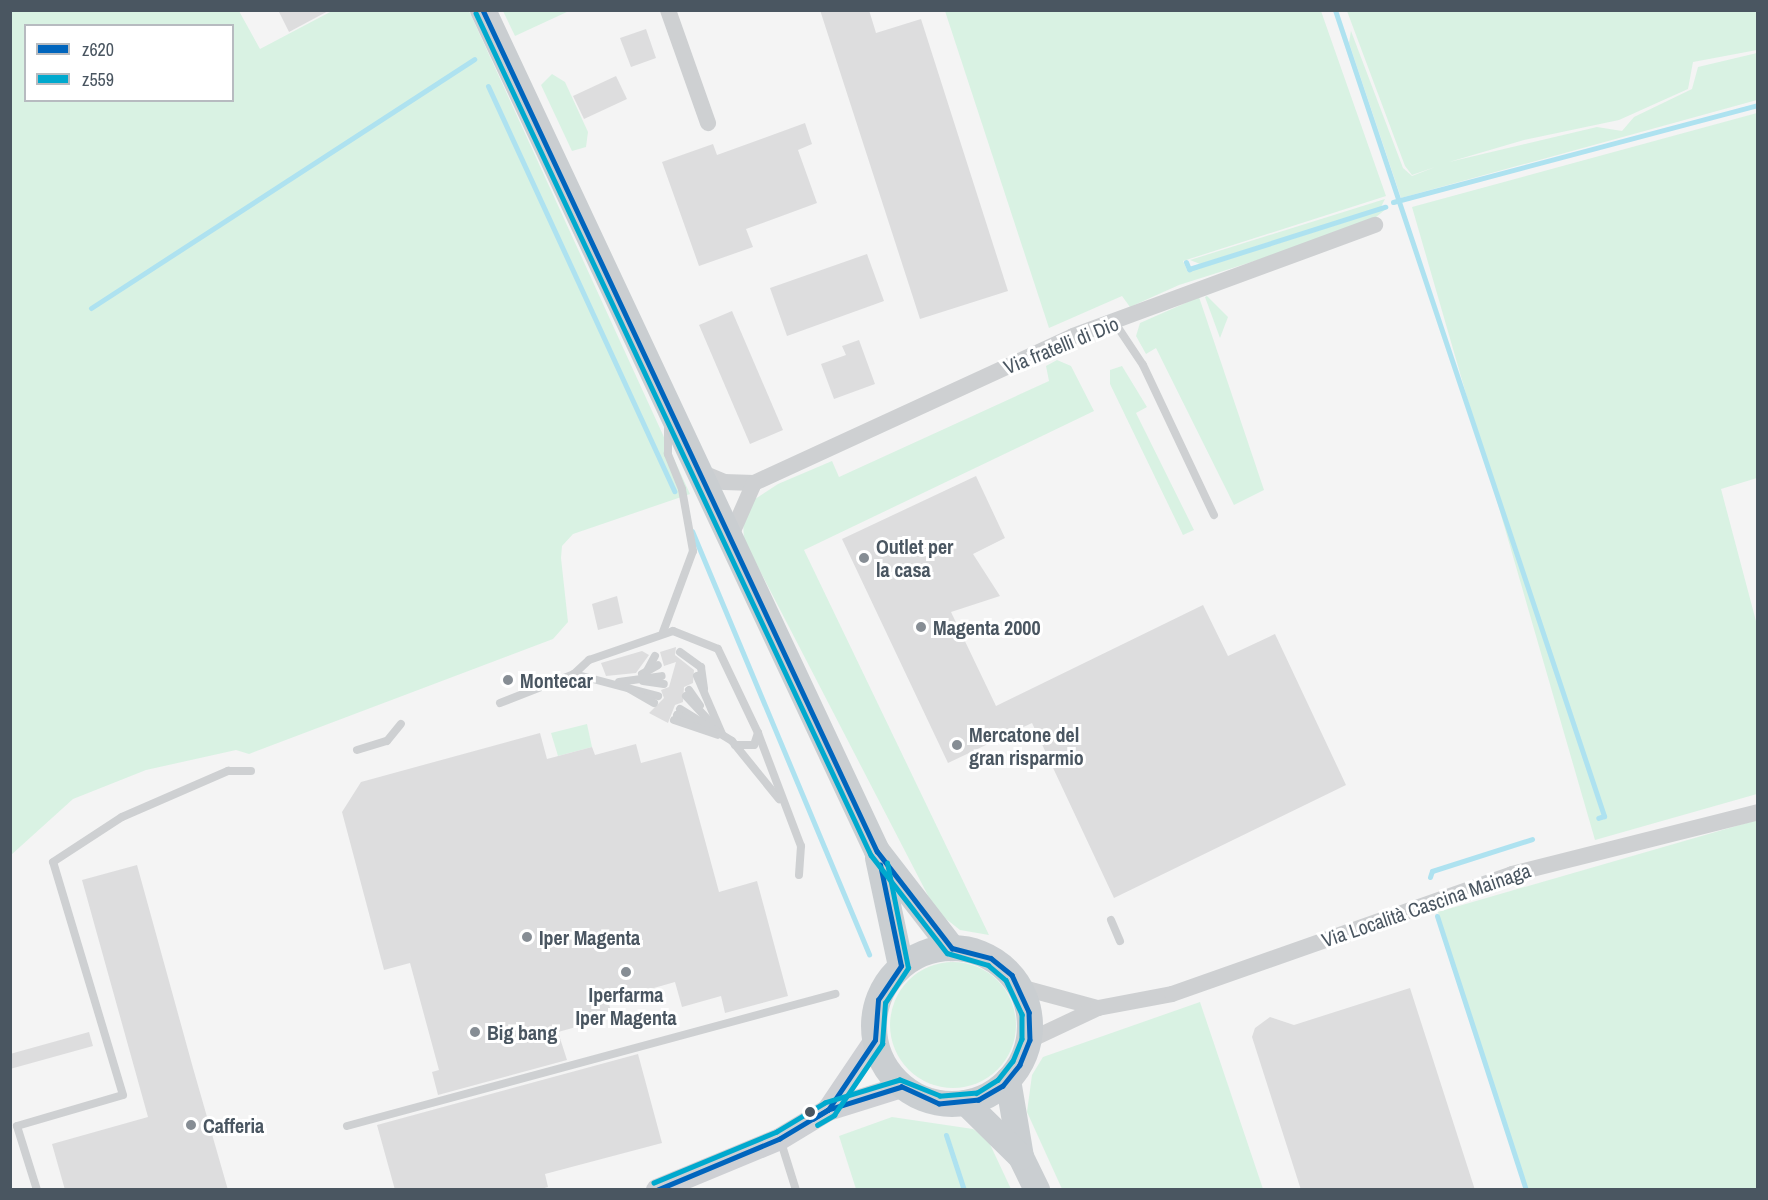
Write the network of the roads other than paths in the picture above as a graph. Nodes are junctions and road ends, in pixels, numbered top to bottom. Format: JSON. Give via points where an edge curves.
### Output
{"nodes":[{"id":1,"x":483,"y":10,"type":"edge"},
{"id":2,"x":668,"y":10,"type":"edge"},
{"id":3,"x":708,"y":123,"type":"dead end"},
{"id":4,"x":1376,"y":225,"type":"dead end"},
{"id":5,"x":1115,"y":323,"type":"junction"},
{"id":6,"x":669,"y":411,"type":"junction"},
{"id":7,"x":693,"y":468,"type":"junction"},
{"id":8,"x":754,"y":483,"type":"junction"},
{"id":9,"x":1214,"y":514,"type":"dead end"},
{"id":10,"x":729,"y":542,"type":"junction"},
{"id":11,"x":663,"y":632,"type":"junction"},
{"id":12,"x":680,"y":652,"type":"dead end"},
{"id":13,"x":660,"y":670,"type":"junction"},
{"id":14,"x":646,"y":673,"type":"junction"},
{"id":15,"x":574,"y":674,"type":"junction"},
{"id":16,"x":696,"y":679,"type":"dead end"},
{"id":17,"x":625,"y":683,"type":"junction"},
{"id":18,"x":688,"y":693,"type":"dead end"},
{"id":19,"x":704,"y":693,"type":"junction"},
{"id":20,"x":500,"y":703,"type":"dead end"},
{"id":21,"x":677,"y":714,"type":"dead end"},
{"id":22,"x":400,"y":724,"type":"dead end"},
{"id":23,"x":758,"y":733,"type":"junction"},
{"id":24,"x":721,"y":735,"type":"junction"},
{"id":25,"x":734,"y":743,"type":"junction"},
{"id":26,"x":357,"y":750,"type":"dead end"},
{"id":27,"x":251,"y":771,"type":"dead end"},
{"id":28,"x":779,"y":799,"type":"dead end"},
{"id":29,"x":1758,"y":812,"type":"edge"},
{"id":30,"x":877,"y":851,"type":"junction"},
{"id":31,"x":799,"y":875,"type":"dead end"},
{"id":32,"x":1111,"y":920,"type":"dead end"},
{"id":33,"x":1120,"y":941,"type":"dead end"},
{"id":34,"x":952,"y":948,"type":"junction"},
{"id":35,"x":901,"y":966,"type":"junction"},
{"id":36,"x":1020,"y":987,"type":"junction"},
{"id":37,"x":835,"y":994,"type":"dead end"},
{"id":38,"x":1098,"y":1008,"type":"junction"},
{"id":39,"x":875,"y":1040,"type":"junction"},
{"id":40,"x":1030,"y":1040,"type":"junction"},
{"id":41,"x":1008,"y":1080,"type":"junction"},
{"id":42,"x":902,"y":1087,"type":"junction"},
{"id":43,"x":966,"y":1103,"type":"junction"},
{"id":44,"x":828,"y":1110,"type":"junction"},
{"id":45,"x":347,"y":1126,"type":"dead end"},
{"id":46,"x":780,"y":1139,"type":"junction"},
{"id":47,"x":1021,"y":1157,"type":"junction"},
{"id":48,"x":37,"y":1190,"type":"edge"},
{"id":49,"x":657,"y":1190,"type":"edge"},
{"id":50,"x":796,"y":1190,"type":"edge"},
{"id":51,"x":1037,"y":1190,"type":"edge"}],
"edges":[{"from":1,"to":6,"type":"main road","via":[[518,67]]},
{"from":2,"to":3,"type":"street"},
{"from":4,"to":5,"type":"street","name":"Via fratelli di Dio"},
{"from":5,"to":8,"type":"street","name":"Via fratelli di Dio","via":[[1072,336]]},
{"from":5,"to":9,"type":"lane","via":[[1143,365]]},
{"from":6,"to":7,"type":"main road"},
{"from":6,"to":11,"type":"lane","via":[[668,454],[682,489],[693,551]]},
{"from":7,"to":8,"type":"street","name":"Via fratelli di Dio","via":[[724,482]]},
{"from":7,"to":10,"type":"main road"},
{"from":8,"to":10,"type":"street"},
{"from":10,"to":30,"type":"main road"},
{"from":11,"to":15,"type":"lane","via":[[589,660]]},
{"from":11,"to":23,"type":"lane","via":[[692,635],[718,650]]},
{"from":12,"to":19,"type":"lane","via":[[701,668]]},
{"from":13,"to":14,"type":"lane"},
{"from":13,"to":14,"type":"lane"},
{"from":13,"to":17,"type":"lane"},
{"from":14,"to":17,"type":"lane"},
{"from":15,"to":17,"type":"lane","via":[[606,683]]},
{"from":15,"to":20,"type":"lane"},
{"from":16,"to":19,"type":"lane"},
{"from":17,"to":17,"type":"lane","via":[[654,702],[633,691]]},
{"from":18,"to":24,"type":"lane"},
{"from":19,"to":24,"type":"lane"},
{"from":21,"to":24,"type":"lane"},
{"from":22,"to":26,"type":"lane","via":[[387,741]]},
{"from":23,"to":25,"type":"lane","via":[[754,745]]},
{"from":23,"to":31,"type":"lane","via":[[801,846]]},
{"from":24,"to":25,"type":"lane"},
{"from":25,"to":28,"type":"lane"},
{"from":27,"to":48,"type":"lane","via":[[228,771],[122,817],[53,862],[123,1095],[17,1126]]},
{"from":29,"to":38,"type":"street","name":"Via Località Cascina Mainaga","via":[[1512,874],[1172,994]]},
{"from":30,"to":34,"type":"main road"},
{"from":30,"to":35,"type":"main road"},
{"from":32,"to":33,"type":"lane"},
{"from":34,"to":35,"type":"main road","via":[[925,953]]},
{"from":34,"to":36,"type":"main road","via":[[991,958]]},
{"from":35,"to":39,"type":"main road","via":[[878,1000]]},
{"from":36,"to":38,"type":"street","name":"Via Località Cascina Mainaga"},
{"from":36,"to":40,"type":"main road","via":[[1029,1012]]},
{"from":37,"to":45,"type":"lane"},
{"from":38,"to":40,"type":"street","name":"Via Località Cascina Mainaga"},
{"from":39,"to":42,"type":"main road","via":[[884,1066]]},
{"from":39,"to":44,"type":"street"},
{"from":40,"to":41,"type":"main road"},
{"from":41,"to":43,"type":"main road"},
{"from":41,"to":47,"type":"main road"},
{"from":42,"to":43,"type":"main road","via":[[939,1104]]},
{"from":42,"to":44,"type":"street"},
{"from":43,"to":47,"type":"main road"},
{"from":44,"to":46,"type":"street"},
{"from":46,"to":49,"type":"street"},
{"from":46,"to":50,"type":"lane"},
{"from":47,"to":51,"type":"main road"}]}
